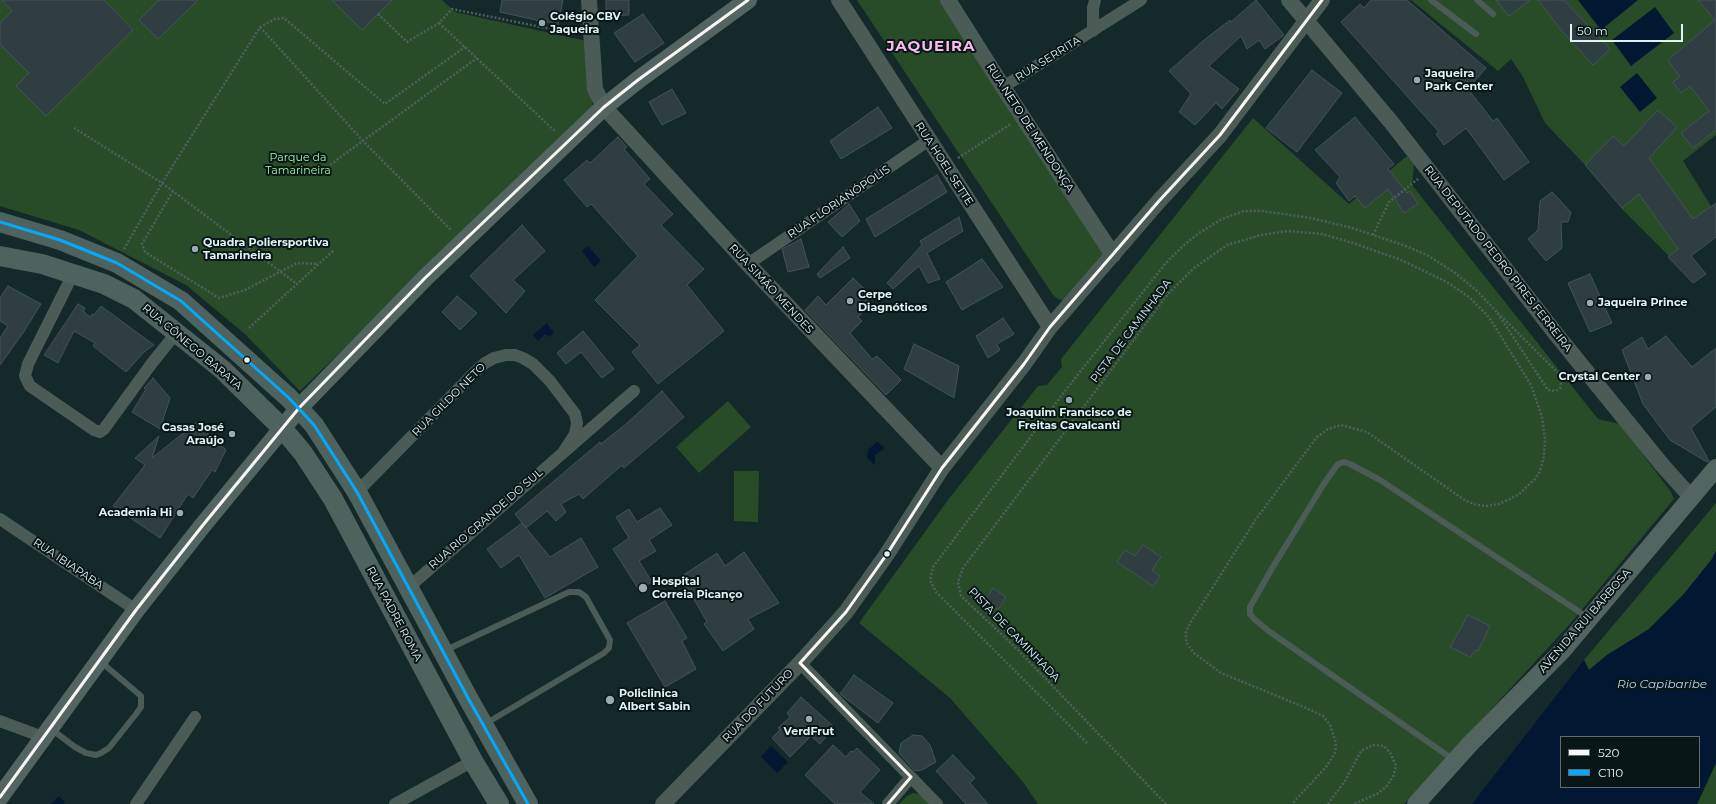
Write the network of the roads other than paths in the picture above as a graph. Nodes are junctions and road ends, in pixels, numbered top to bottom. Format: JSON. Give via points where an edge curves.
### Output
{"nodes":[{"id":1,"x":589,"y":0,"type":"edge"},
{"id":2,"x":748,"y":0,"type":"edge"},
{"id":3,"x":838,"y":0,"type":"edge"},
{"id":4,"x":948,"y":0,"type":"edge"},
{"id":5,"x":1095,"y":0,"type":"edge"},
{"id":6,"x":1141,"y":0,"type":"edge"},
{"id":7,"x":1289,"y":0,"type":"edge"},
{"id":8,"x":1322,"y":0,"type":"edge"},
{"id":9,"x":1431,"y":0,"type":"edge"},
{"id":10,"x":1477,"y":0,"type":"edge"},
{"id":11,"x":1493,"y":14,"type":"dead end"},
{"id":12,"x":1305,"y":21,"type":"junction"},
{"id":13,"x":1093,"y":31,"type":"junction"},
{"id":14,"x":1476,"y":34,"type":"dead end"},
{"id":15,"x":1003,"y":88,"type":"junction"},
{"id":16,"x":604,"y":107,"type":"junction"},
{"id":17,"x":930,"y":140,"type":"junction"},
{"id":18,"x":0,"y":222,"type":"edge"},
{"id":19,"x":1113,"y":255,"type":"junction"},
{"id":20,"x":0,"y":256,"type":"edge"},
{"id":21,"x":748,"y":264,"type":"junction"},
{"id":22,"x":73,"y":274,"type":"junction"},
{"id":23,"x":1050,"y":327,"type":"junction"},
{"id":24,"x":177,"y":332,"type":"junction"},
{"id":25,"x":634,"y":391,"type":"dead end"},
{"id":26,"x":299,"y":408,"type":"junction"},
{"id":27,"x":577,"y":423,"type":"joint"},
{"id":28,"x":282,"y":428,"type":"junction"},
{"id":29,"x":564,"y":451,"type":"junction"},
{"id":30,"x":942,"y":468,"type":"junction"},
{"id":31,"x":1716,"y":468,"type":"edge"},
{"id":32,"x":357,"y":492,"type":"junction"},
{"id":33,"x":1691,"y":497,"type":"junction"},
{"id":34,"x":0,"y":519,"type":"edge"},
{"id":35,"x":409,"y":587,"type":"junction"},
{"id":36,"x":136,"y":610,"type":"junction"},
{"id":37,"x":1589,"y":618,"type":"junction"},
{"id":38,"x":444,"y":651,"type":"junction"},
{"id":39,"x":100,"y":661,"type":"junction"},
{"id":40,"x":800,"y":663,"type":"junction"},
{"id":41,"x":195,"y":717,"type":"dead end"},
{"id":42,"x":0,"y":721,"type":"edge"},
{"id":43,"x":483,"y":724,"type":"junction"},
{"id":44,"x":47,"y":732,"type":"junction"},
{"id":45,"x":1455,"y":761,"type":"junction"},
{"id":46,"x":474,"y":762,"type":"junction"},
{"id":47,"x":911,"y":777,"type":"junction"},
{"id":48,"x":0,"y":797,"type":"edge"},
{"id":49,"x":136,"y":804,"type":"edge"},
{"id":50,"x":395,"y":804,"type":"edge"},
{"id":51,"x":499,"y":804,"type":"edge"},
{"id":52,"x":528,"y":804,"type":"edge"},
{"id":53,"x":662,"y":804,"type":"edge"},
{"id":54,"x":888,"y":804,"type":"edge"},
{"id":55,"x":937,"y":804,"type":"edge"},
{"id":56,"x":1416,"y":804,"type":"edge"}],
"edges":[{"from":1,"to":16,"type":"street","name":"RUA SIMÃO MENDES","via":[[595,89]]},
{"from":2,"to":16,"type":"main road"},
{"from":3,"to":17,"type":"street","name":"RUA HOEL SETTE"},
{"from":4,"to":15,"type":"street","name":"RUA NETO DE MENDONÇA"},
{"from":5,"to":13,"type":"street","name":"RUA SERRITA"},
{"from":6,"to":13,"type":"street","name":"RUA SERRITA"},
{"from":7,"to":12,"type":"street","name":"RUA DEPUTADO PEDRO PIRES FERREIRA"},
{"from":8,"to":12,"type":"street","name":"RUA DO FUTURO"},
{"from":9,"to":14,"type":"lane"},
{"from":10,"to":11,"type":"lane"},
{"from":12,"to":19,"type":"street","name":"RUA DO FUTURO","via":[[1220,135],[1159,200]]},
{"from":12,"to":33,"type":"street","name":"RUA DEPUTADO PEDRO PIRES FERREIRA","via":[[1391,122],[1556,334]]},
{"from":13,"to":15,"type":"street","name":"RUA SERRITA"},
{"from":15,"to":19,"type":"street","name":"RUA NETO DE MENDONÇA"},
{"from":16,"to":21,"type":"street","name":"RUA SIMÃO MENDES"},
{"from":16,"to":26,"type":"main road","via":[[425,278]]},
{"from":17,"to":21,"type":"street","name":"RUA FLORIANÓPOLIS"},
{"from":17,"to":23,"type":"street","name":"RUA HOEL SETTE"},
{"from":18,"to":26,"type":"main road","via":[[60,240],[117,263],[181,301]]},
{"from":19,"to":23,"type":"street","name":"RUA DO FUTURO"},
{"from":20,"to":22,"type":"main road","name":"RUA CÔNEGO BARATA","via":[[42,264]]},
{"from":21,"to":30,"type":"street","name":"RUA SIMÃO MENDES"},
{"from":22,"to":24,"type":"main road","name":"RUA CÔNEGO BARATA","via":[[104,284],[134,299]]},
{"from":22,"to":24,"type":"street","via":[[28,364],[25,376],[30,386],[94,430],[100,432],[104,429]]},
{"from":23,"to":30,"type":"street","name":"RUA DO FUTURO"},
{"from":24,"to":28,"type":"main road","name":"RUA CÔNEGO BARATA","via":[[223,370]]},
{"from":25,"to":29,"type":"street","name":"RUA RIO GRANDE DO SUL"},
{"from":26,"to":28,"type":"main road"},
{"from":26,"to":32,"type":"main road","via":[[314,425]]},
{"from":27,"to":29,"type":"street","name":"RUA RIO GRANDE DO SUL","via":[[575,434]]},
{"from":27,"to":32,"type":"street","name":"RUA GILDO NETO","via":[[570,406],[533,364],[515,355],[494,358],[476,371]]},
{"from":28,"to":36,"type":"main road"},
{"from":28,"to":46,"type":"main road","name":"RUA PADRE ROMA","via":[[303,453],[333,499]]},
{"from":29,"to":35,"type":"street","name":"RUA RIO GRANDE DO SUL"},
{"from":30,"to":40,"type":"street","name":"RUA DO FUTURO","via":[[846,612]]},
{"from":31,"to":33,"type":"main road","name":"AVENIDA RUI BARBOSA"},
{"from":32,"to":35,"type":"main road"},
{"from":33,"to":37,"type":"main road","name":"AVENIDA RUI BARBOSA"},
{"from":34,"to":36,"type":"street","name":"RUA IBIAPABA"},
{"from":35,"to":38,"type":"main road"},
{"from":36,"to":39,"type":"main road"},
{"from":37,"to":45,"type":"main road","name":"AVENIDA RUI BARBOSA","via":[[1562,652]]},
{"from":37,"to":45,"type":"lane","via":[[1380,480],[1350,464],[1338,464],[1271,570],[1250,607],[1250,614],[1270,632]]},
{"from":38,"to":43,"type":"main road"},
{"from":38,"to":43,"type":"lane","via":[[569,592],[579,592],[586,597],[610,640],[609,648],[604,654]]},
{"from":39,"to":44,"type":"main road"},
{"from":39,"to":44,"type":"lane","via":[[141,696],[141,707],[136,714],[109,748],[96,755],[86,753]]},
{"from":40,"to":47,"type":"street"},
{"from":40,"to":53,"type":"street","name":"RUA DO FUTURO"},
{"from":41,"to":49,"type":"street"},
{"from":42,"to":44,"type":"street"},
{"from":43,"to":52,"type":"main road"},
{"from":44,"to":48,"type":"main road"},
{"from":45,"to":56,"type":"main road","name":"AVENIDA RUI BARBOSA"},
{"from":46,"to":50,"type":"street"},
{"from":46,"to":51,"type":"main road","name":"RUA PADRE ROMA"},
{"from":47,"to":54,"type":"street"},
{"from":47,"to":55,"type":"street"}]}
